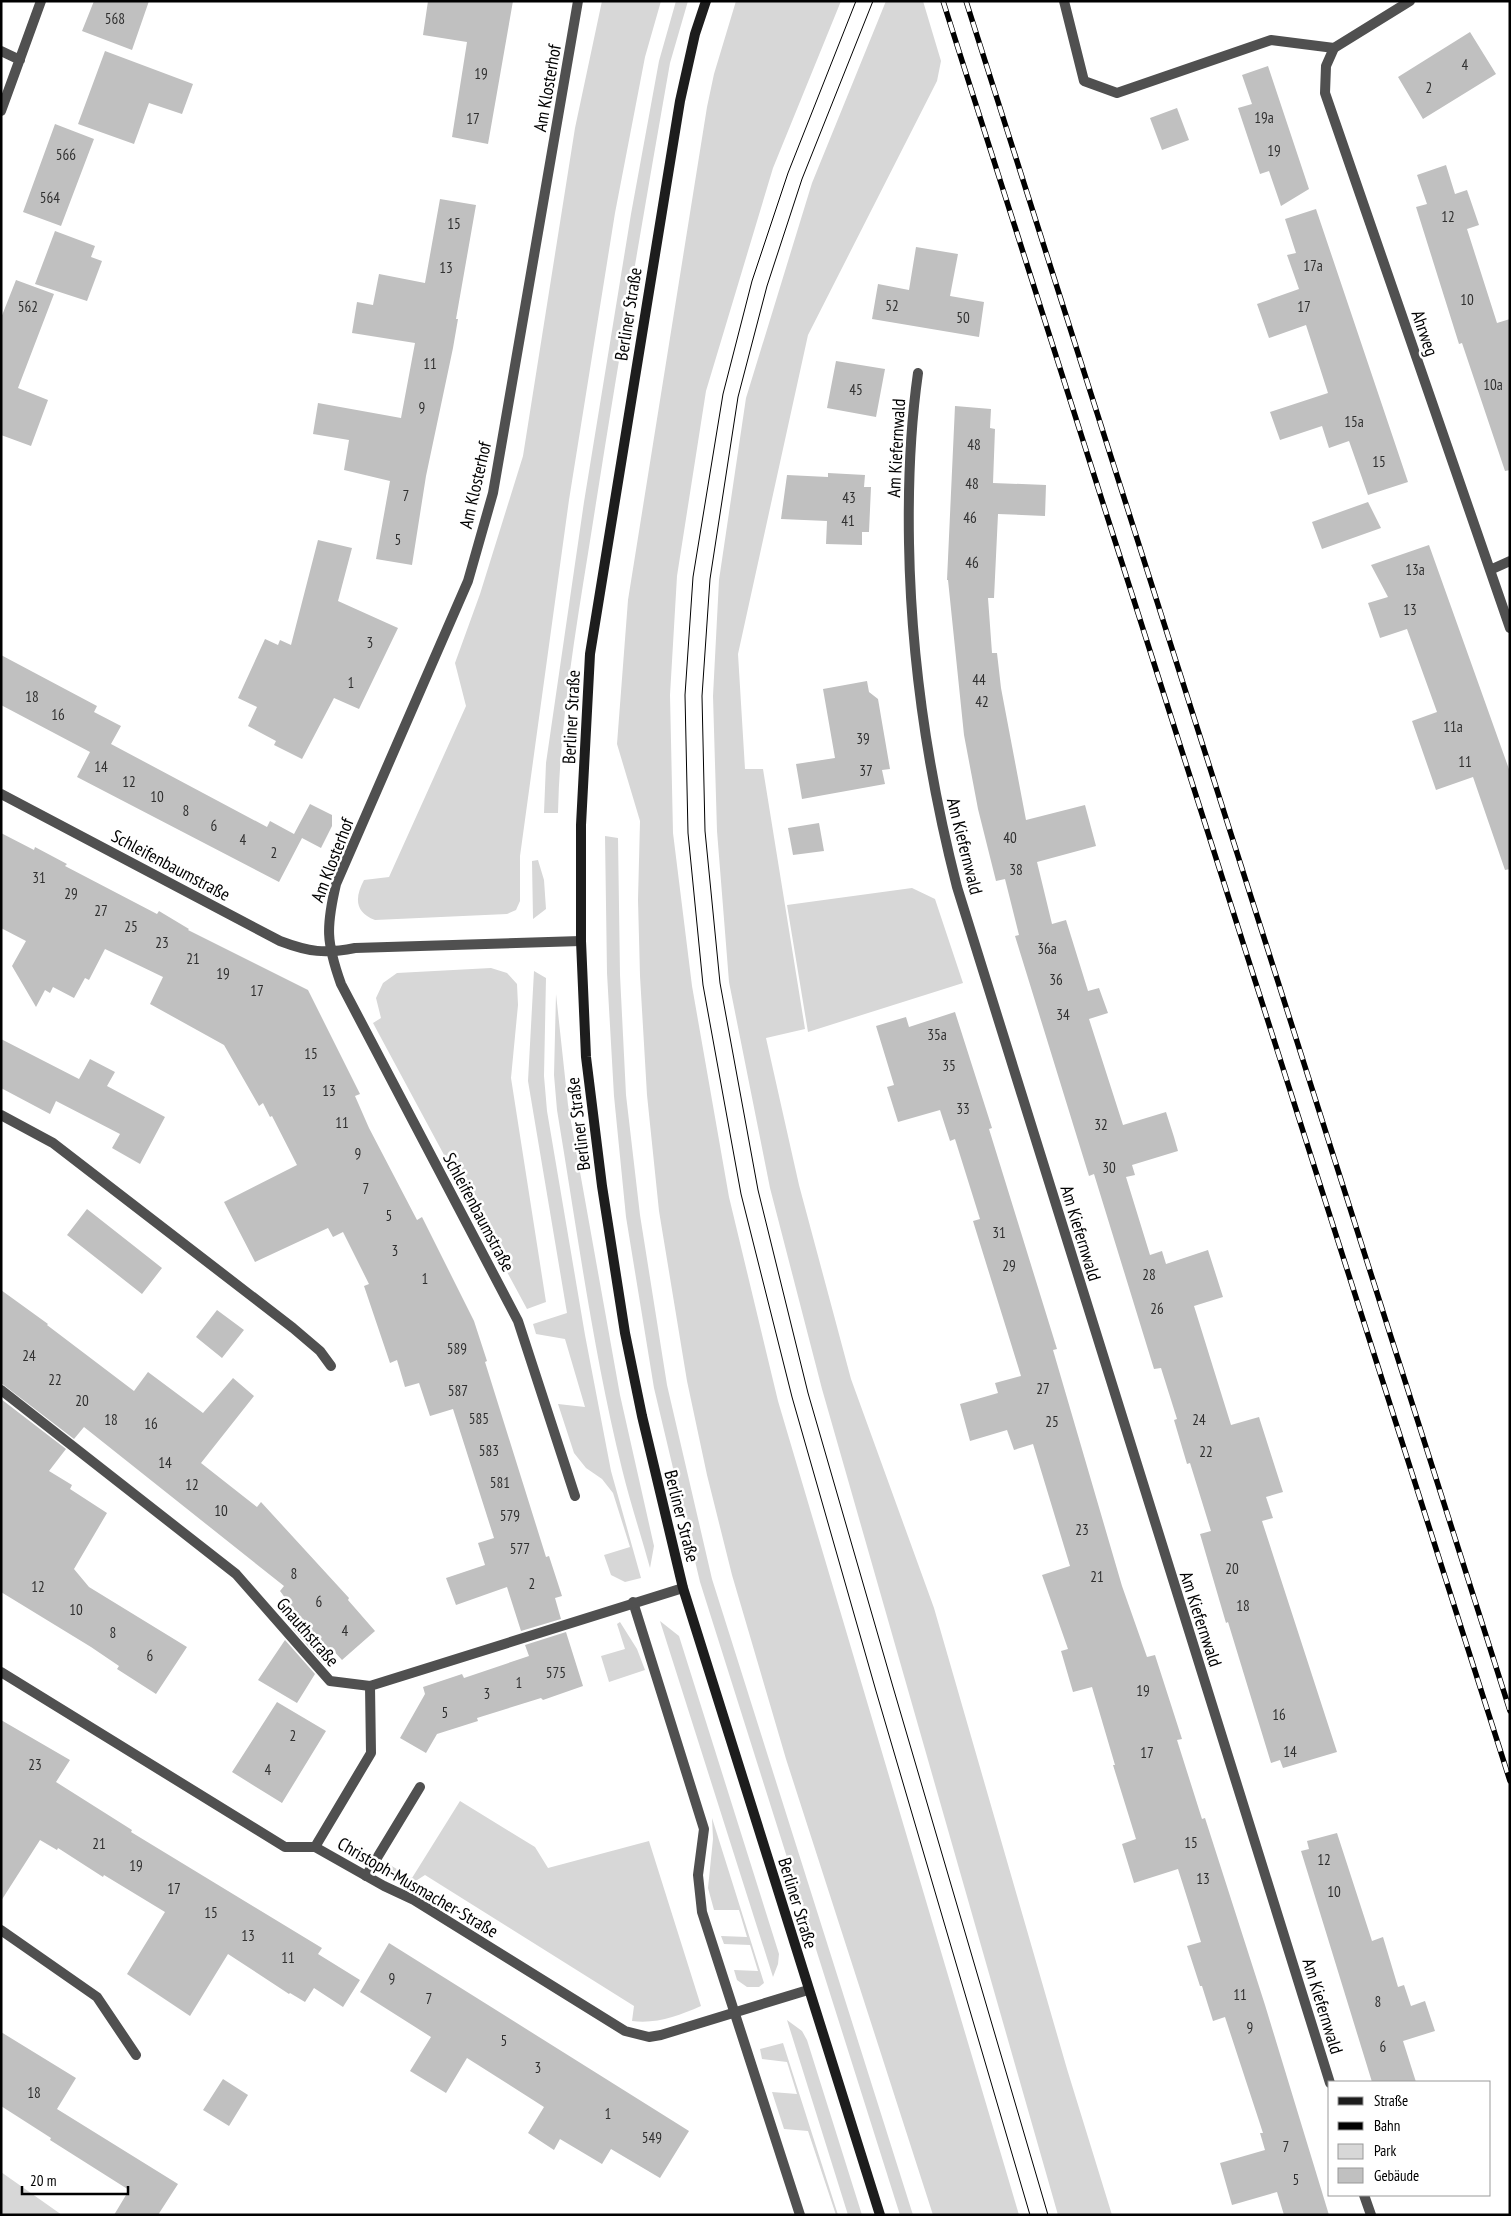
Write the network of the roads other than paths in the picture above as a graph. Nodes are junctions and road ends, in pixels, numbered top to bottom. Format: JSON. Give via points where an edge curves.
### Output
{"nodes":[{"id":1,"x":41,"y":1,"type":"edge"},
{"id":2,"x":578,"y":1,"type":"edge"},
{"id":3,"x":706,"y":1,"type":"edge"},
{"id":4,"x":1064,"y":1,"type":"edge"},
{"id":5,"x":1410,"y":1,"type":"edge"},
{"id":6,"x":1334,"y":48,"type":"junction"},
{"id":7,"x":1,"y":52,"type":"edge"},
{"id":8,"x":20,"y":60,"type":"junction"},
{"id":9,"x":1,"y":112,"type":"edge"},
{"id":10,"x":918,"y":373,"type":"dead end"},
{"id":11,"x":1510,"y":561,"type":"edge"},
{"id":12,"x":1490,"y":570,"type":"junction"},
{"id":13,"x":1510,"y":628,"type":"edge"},
{"id":14,"x":1,"y":794,"type":"edge"},
{"id":15,"x":581,"y":941,"type":"junction"},
{"id":16,"x":330,"y":953,"type":"junction"},
{"id":17,"x":1,"y":1115,"type":"edge"},
{"id":18,"x":331,"y":1366,"type":"dead end"},
{"id":19,"x":1,"y":1390,"type":"edge"},
{"id":20,"x":575,"y":1496,"type":"dead end"},
{"id":21,"x":683,"y":1588,"type":"junction"},
{"id":22,"x":633,"y":1602,"type":"junction"},
{"id":23,"x":1,"y":1672,"type":"edge"},
{"id":24,"x":370,"y":1686,"type":"junction"},
{"id":25,"x":420,"y":1788,"type":"dead end"},
{"id":26,"x":314,"y":1847,"type":"junction"},
{"id":27,"x":366,"y":1876,"type":"junction"},
{"id":28,"x":1,"y":1930,"type":"edge"},
{"id":29,"x":808,"y":1990,"type":"junction"},
{"id":30,"x":736,"y":2012,"type":"junction"},
{"id":31,"x":136,"y":2055,"type":"dead end"},
{"id":32,"x":1329,"y":2081,"type":"edge"},
{"id":33,"x":1364,"y":2196,"type":"edge"},
{"id":34,"x":800,"y":2215,"type":"edge"},
{"id":35,"x":880,"y":2215,"type":"edge"},
{"id":36,"x":1370,"y":2215,"type":"edge"}],
"edges":[{"from":1,"to":8,"type":"street"},
{"from":2,"to":16,"type":"street","name":"Am Klosterhof","via":[[493,493],[468,581],[336,884],[328,917]]},
{"from":3,"to":15,"type":"main road","name":"Berliner Straße","via":[[680,100],[590,654],[582,825]]},
{"from":4,"to":6,"type":"street","via":[[1084,81],[1117,93],[1271,40]]},
{"from":5,"to":6,"type":"street"},
{"from":6,"to":12,"type":"street","name":"Ahrweg","via":[[1326,66],[1325,93]]},
{"from":7,"to":8,"type":"street"},
{"from":8,"to":9,"type":"street"},
{"from":10,"to":32,"type":"street","name":"Am Kiefernwald","via":[[911,443],[910,608],[929,764],[948,854]]},
{"from":11,"to":12,"type":"street"},
{"from":12,"to":13,"type":"street","name":"Ahrweg"},
{"from":14,"to":16,"type":"street","name":"Schleifenbaumstraße","via":[[280,941],[305,950]]},
{"from":15,"to":16,"type":"street","name":"Schleifenbaumstraße","via":[[365,948]]},
{"from":15,"to":21,"type":"main road","name":"Berliner Straße","via":[[586,1057],[613,1259],[642,1416]]},
{"from":16,"to":20,"type":"street","name":"Schleifenbaumstraße","via":[[356,1015],[518,1321]]},
{"from":17,"to":18,"type":"street","via":[[53,1143],[293,1328],[320,1351]]},
{"from":19,"to":24,"type":"street","name":"Gnauthstraße","via":[[236,1574],[330,1681]]},
{"from":21,"to":22,"type":"street","name":"Gnauthstraße"},
{"from":21,"to":29,"type":"main road","name":"Berliner Straße"},
{"from":22,"to":24,"type":"street","name":"Gnauthstraße"},
{"from":22,"to":30,"type":"street","via":[[704,1829],[698,1875],[702,1912]]},
{"from":23,"to":26,"type":"street","name":"Christoph-Musmacher-Straße","via":[[286,1847]]},
{"from":24,"to":26,"type":"street","via":[[371,1753]]},
{"from":25,"to":27,"type":"street"},
{"from":26,"to":27,"type":"street","name":"Christoph-Musmacher-Straße"},
{"from":27,"to":30,"type":"street","name":"Christoph-Musmacher-Straße","via":[[414,1900],[625,2031],[649,2037]]},
{"from":28,"to":31,"type":"street","via":[[97,1998]]},
{"from":29,"to":30,"type":"street","name":"Christoph-Musmacher-Straße"},
{"from":29,"to":35,"type":"main road","name":"Berliner Straße"},
{"from":30,"to":34,"type":"street"},
{"from":33,"to":36,"type":"street"}]}
